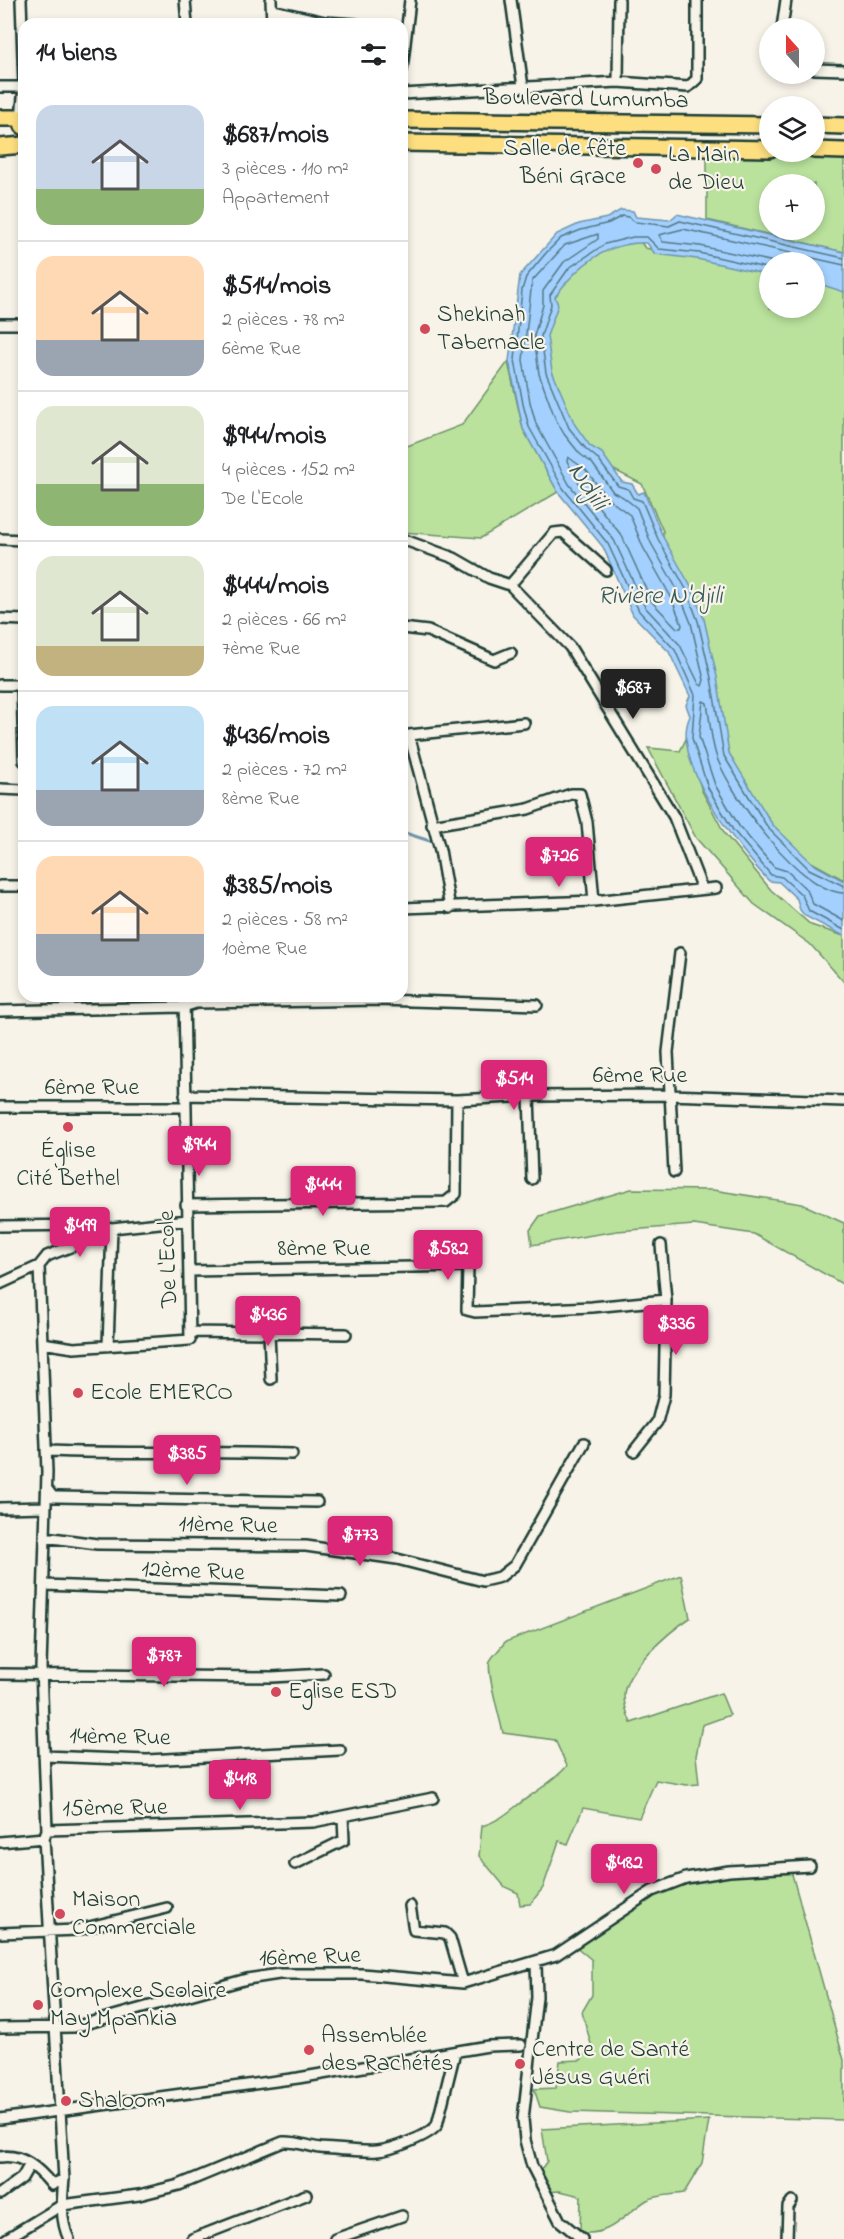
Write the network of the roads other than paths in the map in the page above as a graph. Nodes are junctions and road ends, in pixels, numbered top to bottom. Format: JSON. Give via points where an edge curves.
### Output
{"nodes":[{"id":1,"x":21,"y":0,"type":"edge"},
{"id":2,"x":185,"y":0,"type":"edge"},
{"id":3,"x":271,"y":0,"type":"edge"},
{"id":4,"x":410,"y":0,"type":"edge"},
{"id":5,"x":511,"y":0,"type":"edge"},
{"id":6,"x":619,"y":0,"type":"edge"},
{"id":7,"x":698,"y":0,"type":"edge"},
{"id":8,"x":786,"y":0,"type":"edge"},
{"id":9,"x":272,"y":10,"type":"junction"},
{"id":10,"x":22,"y":18,"type":"edge"},
{"id":11,"x":186,"y":18,"type":"edge"},
{"id":12,"x":272,"y":18,"type":"edge"},
{"id":13,"x":307,"y":18,"type":"edge"},
{"id":14,"x":406,"y":18,"type":"edge"},
{"id":15,"x":783,"y":18,"type":"edge"},
{"id":16,"x":825,"y":69,"type":"edge"},
{"id":17,"x":844,"y":70,"type":"edge"},
{"id":18,"x":618,"y":82,"type":"junction"},
{"id":19,"x":0,"y":87,"type":"edge"},
{"id":20,"x":18,"y":87,"type":"edge"},
{"id":21,"x":523,"y":87,"type":"junction"},
{"id":22,"x":408,"y":94,"type":"edge"},
{"id":23,"x":0,"y":118,"type":"edge"},
{"id":24,"x":408,"y":120,"type":"edge"},
{"id":25,"x":759,"y":125,"type":"edge"},
{"id":26,"x":825,"y":125,"type":"edge"},
{"id":27,"x":0,"y":126,"type":"edge"},
{"id":28,"x":844,"y":126,"type":"edge"},
{"id":29,"x":18,"y":129,"type":"edge"},
{"id":30,"x":18,"y":131,"type":"edge"},
{"id":31,"x":18,"y":134,"type":"edge"},
{"id":32,"x":18,"y":135,"type":"edge"},
{"id":33,"x":0,"y":139,"type":"edge"},
{"id":34,"x":408,"y":143,"type":"edge"},
{"id":35,"x":0,"y":147,"type":"edge"},
{"id":36,"x":759,"y":149,"type":"edge"},
{"id":37,"x":825,"y":150,"type":"edge"},
{"id":38,"x":844,"y":151,"type":"edge"},
{"id":39,"x":0,"y":324,"type":"edge"},
{"id":40,"x":17,"y":324,"type":"dead end"},
{"id":41,"x":0,"y":539,"type":"edge"},
{"id":42,"x":18,"y":540,"type":"edge"},
{"id":43,"x":408,"y":541,"type":"edge"},
{"id":44,"x":606,"y":570,"type":"dead end"},
{"id":45,"x":510,"y":585,"type":"junction"},
{"id":46,"x":0,"y":619,"type":"edge"},
{"id":47,"x":18,"y":620,"type":"edge"},
{"id":48,"x":408,"y":629,"type":"edge"},
{"id":49,"x":511,"y":653,"type":"dead end"},
{"id":50,"x":0,"y":685,"type":"edge"},
{"id":51,"x":18,"y":685,"type":"edge"},
{"id":52,"x":524,"y":723,"type":"dead end"},
{"id":53,"x":408,"y":736,"type":"edge"},
{"id":54,"x":408,"y":746,"type":"edge"},
{"id":55,"x":0,"y":789,"type":"edge"},
{"id":56,"x":18,"y":790,"type":"edge"},
{"id":57,"x":432,"y":825,"type":"junction"},
{"id":58,"x":0,"y":886,"type":"edge"},
{"id":59,"x":18,"y":886,"type":"edge"},
{"id":60,"x":716,"y":888,"type":"dead end"},
{"id":61,"x":702,"y":889,"type":"junction"},
{"id":62,"x":594,"y":901,"type":"junction"},
{"id":63,"x":408,"y":908,"type":"edge"},
{"id":64,"x":450,"y":908,"type":"junction"},
{"id":65,"x":680,"y":953,"type":"dead end"},
{"id":66,"x":408,"y":1001,"type":"edge"},
{"id":67,"x":183,"y":1002,"type":"edge"},
{"id":68,"x":257,"y":1002,"type":"edge"},
{"id":69,"x":537,"y":1005,"type":"dead end"},
{"id":70,"x":183,"y":1007,"type":"junction"},
{"id":71,"x":0,"y":1011,"type":"edge"},
{"id":72,"x":185,"y":1095,"type":"junction"},
{"id":73,"x":669,"y":1095,"type":"junction"},
{"id":74,"x":529,"y":1096,"type":"junction"},
{"id":75,"x":457,"y":1100,"type":"junction"},
{"id":76,"x":844,"y":1101,"type":"edge"},
{"id":77,"x":0,"y":1107,"type":"edge"},
{"id":78,"x":185,"y":1107,"type":"junction"},
{"id":79,"x":674,"y":1172,"type":"dead end"},
{"id":80,"x":532,"y":1179,"type":"dead end"},
{"id":81,"x":186,"y":1205,"type":"junction"},
{"id":82,"x":188,"y":1220,"type":"junction"},
{"id":83,"x":94,"y":1225,"type":"junction"},
{"id":84,"x":0,"y":1226,"type":"edge"},
{"id":85,"x":112,"y":1228,"type":"junction"},
{"id":86,"x":662,"y":1245,"type":"dead end"},
{"id":87,"x":39,"y":1266,"type":"junction"},
{"id":88,"x":189,"y":1270,"type":"junction"},
{"id":89,"x":0,"y":1284,"type":"edge"},
{"id":90,"x":666,"y":1300,"type":"junction"},
{"id":91,"x":269,"y":1333,"type":"junction"},
{"id":92,"x":346,"y":1334,"type":"dead end"},
{"id":93,"x":190,"y":1336,"type":"junction"},
{"id":94,"x":42,"y":1343,"type":"junction"},
{"id":95,"x":108,"y":1346,"type":"junction"},
{"id":96,"x":271,"y":1378,"type":"dead end"},
{"id":97,"x":584,"y":1443,"type":"dead end"},
{"id":98,"x":46,"y":1451,"type":"junction"},
{"id":99,"x":634,"y":1451,"type":"dead end"},
{"id":100,"x":292,"y":1454,"type":"dead end"},
{"id":101,"x":47,"y":1489,"type":"junction"},
{"id":102,"x":316,"y":1502,"type":"dead end"},
{"id":103,"x":46,"y":1507,"type":"junction"},
{"id":104,"x":0,"y":1508,"type":"edge"},
{"id":105,"x":45,"y":1538,"type":"junction"},
{"id":106,"x":44,"y":1585,"type":"junction"},
{"id":107,"x":341,"y":1596,"type":"dead end"},
{"id":108,"x":0,"y":1674,"type":"edge"},
{"id":109,"x":324,"y":1674,"type":"dead end"},
{"id":110,"x":41,"y":1675,"type":"junction"},
{"id":111,"x":340,"y":1750,"type":"dead end"},
{"id":112,"x":44,"y":1756,"type":"junction"},
{"id":113,"x":433,"y":1798,"type":"dead end"},
{"id":114,"x":343,"y":1817,"type":"junction"},
{"id":115,"x":46,"y":1834,"type":"junction"},
{"id":116,"x":0,"y":1842,"type":"edge"},
{"id":117,"x":295,"y":1864,"type":"dead end"},
{"id":118,"x":810,"y":1866,"type":"dead end"},
{"id":119,"x":410,"y":1906,"type":"dead end"},
{"id":120,"x":167,"y":1908,"type":"dead end"},
{"id":121,"x":48,"y":1932,"type":"junction"},
{"id":122,"x":0,"y":1933,"type":"edge"},
{"id":123,"x":536,"y":1963,"type":"junction"},
{"id":124,"x":463,"y":1983,"type":"junction"},
{"id":125,"x":0,"y":2028,"type":"edge"},
{"id":126,"x":54,"y":2028,"type":"junction"},
{"id":127,"x":521,"y":2045,"type":"dead end"},
{"id":128,"x":456,"y":2052,"type":"junction"},
{"id":129,"x":59,"y":2110,"type":"junction"},
{"id":130,"x":0,"y":2118,"type":"edge"},
{"id":131,"x":0,"y":2157,"type":"edge"},
{"id":132,"x":30,"y":2164,"type":"junction"},
{"id":133,"x":64,"y":2179,"type":"junction"},
{"id":134,"x":0,"y":2194,"type":"edge"},
{"id":135,"x":306,"y":2195,"type":"dead end"},
{"id":136,"x":792,"y":2201,"type":"dead end"},
{"id":137,"x":62,"y":2205,"type":"junction"},
{"id":138,"x":402,"y":2216,"type":"dead end"},
{"id":139,"x":6,"y":2239,"type":"edge"},
{"id":140,"x":69,"y":2239,"type":"edge"},
{"id":141,"x":192,"y":2239,"type":"edge"},
{"id":142,"x":335,"y":2239,"type":"edge"},
{"id":143,"x":582,"y":2239,"type":"edge"},
{"id":144,"x":787,"y":2239,"type":"edge"}],
"edges":[{"from":1,"to":10,"type":"street"},
{"from":2,"to":11,"type":"street"},
{"from":3,"to":9,"type":"street"},
{"from":4,"to":14,"type":"street"},
{"from":5,"to":21,"type":"street"},
{"from":6,"to":18,"type":"street"},
{"from":7,"to":18,"type":"street","via":[[697,79],[693,85]]},
{"from":8,"to":15,"type":"street"},
{"from":9,"to":12,"type":"street"},
{"from":9,"to":13,"type":"street"},
{"from":16,"to":17,"type":"street"},
{"from":18,"to":21,"type":"street"},
{"from":19,"to":20,"type":"street"},
{"from":21,"to":22,"type":"street"},
{"from":23,"to":29,"type":"highway"},
{"from":24,"to":25,"type":"highway","name":"Boulevard Lumumba"},
{"from":26,"to":28,"type":"highway"},
{"from":27,"to":30,"type":"highway"},
{"from":31,"to":33,"type":"highway"},
{"from":32,"to":35,"type":"highway"},
{"from":34,"to":36,"type":"highway","name":"Boulevard Lumumba"},
{"from":37,"to":38,"type":"highway"},
{"from":39,"to":40,"type":"street"},
{"from":41,"to":42,"type":"street"},
{"from":43,"to":45,"type":"street"},
{"from":44,"to":45,"type":"street","via":[[563,532],[554,532]]},
{"from":45,"to":61,"type":"street","via":[[570,647],[615,717],[674,817]]},
{"from":46,"to":47,"type":"street"},
{"from":48,"to":49,"type":"street","via":[[428,631],[494,660]]},
{"from":50,"to":51,"type":"street"},
{"from":52,"to":53,"type":"street"},
{"from":54,"to":57,"type":"street"},
{"from":55,"to":56,"type":"street"},
{"from":57,"to":62,"type":"street","via":[[501,815],[580,794],[587,822]]},
{"from":57,"to":64,"type":"street"},
{"from":58,"to":59,"type":"street"},
{"from":60,"to":61,"type":"street"},
{"from":61,"to":62,"type":"street"},
{"from":62,"to":64,"type":"street"},
{"from":63,"to":64,"type":"street"},
{"from":65,"to":73,"type":"street","via":[[668,1052]]},
{"from":66,"to":69,"type":"street"},
{"from":67,"to":70,"type":"street","name":"De L'Ecole"},
{"from":68,"to":70,"type":"street","via":[[196,1003]]},
{"from":70,"to":71,"type":"street"},
{"from":70,"to":72,"type":"street","name":"De L'Ecole"},
{"from":72,"to":75,"type":"street","name":"6ème Rue"},
{"from":72,"to":78,"type":"street","name":"De L'Ecole"},
{"from":73,"to":74,"type":"street","name":"6ème Rue"},
{"from":73,"to":76,"type":"street","name":"6ème Rue"},
{"from":73,"to":79,"type":"street"},
{"from":74,"to":75,"type":"street","name":"6ème Rue"},
{"from":74,"to":80,"type":"street"},
{"from":75,"to":81,"type":"street","via":[[456,1188],[452,1199],[446,1202]]},
{"from":77,"to":78,"type":"street","name":"6ème Rue"},
{"from":78,"to":81,"type":"street","name":"De L'Ecole"},
{"from":81,"to":82,"type":"street","name":"De L'Ecole"},
{"from":82,"to":85,"type":"street"},
{"from":82,"to":88,"type":"street","name":"De L'Ecole"},
{"from":83,"to":84,"type":"street"},
{"from":83,"to":85,"type":"street"},
{"from":83,"to":87,"type":"street","via":[[78,1244],[48,1257]]},
{"from":85,"to":95,"type":"street"},
{"from":86,"to":90,"type":"street"},
{"from":87,"to":89,"type":"street"},
{"from":87,"to":94,"type":"street"},
{"from":88,"to":90,"type":"street","name":"8ème Rue","via":[[468,1266],[467,1311],[475,1312]]},
{"from":88,"to":93,"type":"street","name":"De L'Ecole"},
{"from":90,"to":99,"type":"street","via":[[664,1395],[657,1422]]},
{"from":91,"to":92,"type":"street"},
{"from":91,"to":93,"type":"street"},
{"from":91,"to":96,"type":"street"},
{"from":93,"to":95,"type":"street"},
{"from":94,"to":95,"type":"street","via":[[74,1348]]},
{"from":94,"to":98,"type":"street"},
{"from":97,"to":105,"type":"street","name":"11ème Rue","via":[[515,1565],[500,1577],[483,1581],[397,1559],[306,1546],[97,1544]]},
{"from":98,"to":100,"type":"street"},
{"from":98,"to":101,"type":"street"},
{"from":101,"to":102,"type":"street","via":[[53,1497]]},
{"from":101,"to":103,"type":"street"},
{"from":103,"to":104,"type":"street"},
{"from":103,"to":105,"type":"street"},
{"from":105,"to":106,"type":"street"},
{"from":106,"to":107,"type":"street","name":"12ème Rue"},
{"from":106,"to":110,"type":"street"},
{"from":108,"to":110,"type":"street"},
{"from":109,"to":110,"type":"street"},
{"from":110,"to":112,"type":"street"},
{"from":111,"to":112,"type":"street","name":"14ème Rue","via":[[147,1760]]},
{"from":112,"to":115,"type":"street"},
{"from":113,"to":114,"type":"street","name":"15ème Rue"},
{"from":114,"to":115,"type":"street","name":"15ème Rue","via":[[289,1824]]},
{"from":114,"to":117,"type":"street","via":[[344,1840]]},
{"from":115,"to":116,"type":"street","name":"15ème Rue"},
{"from":115,"to":121,"type":"street"},
{"from":118,"to":123,"type":"street","via":[[687,1878],[652,1891],[574,1945]]},
{"from":119,"to":124,"type":"street","via":[[414,1930],[450,1938]]},
{"from":120,"to":121,"type":"street","via":[[77,1930]]},
{"from":121,"to":122,"type":"street"},
{"from":121,"to":126,"type":"street"},
{"from":123,"to":124,"type":"street"},
{"from":123,"to":143,"type":"street","via":[[537,1997],[523,2119],[525,2140],[532,2166],[560,2220]]},
{"from":124,"to":126,"type":"street","name":"16ème Rue","via":[[362,1974],[279,1974],[247,1979],[74,2027]]},
{"from":125,"to":126,"type":"street","name":"16ème Rue"},
{"from":126,"to":129,"type":"street"},
{"from":127,"to":128,"type":"street"},
{"from":128,"to":129,"type":"street"},
{"from":128,"to":137,"type":"street","via":[[437,2125],[417,2138],[378,2151],[283,2142],[179,2185],[139,2195]]},
{"from":129,"to":130,"type":"street"},
{"from":129,"to":133,"type":"street"},
{"from":131,"to":132,"type":"street","via":[[18,2158]]},
{"from":132,"to":133,"type":"street","via":[[52,2185]]},
{"from":132,"to":134,"type":"street","via":[[22,2178]]},
{"from":133,"to":137,"type":"street"},
{"from":135,"to":141,"type":"street"},
{"from":136,"to":144,"type":"street","via":[[788,2207]]},
{"from":137,"to":139,"type":"street"},
{"from":137,"to":140,"type":"street"},
{"from":138,"to":142,"type":"street"}]}
